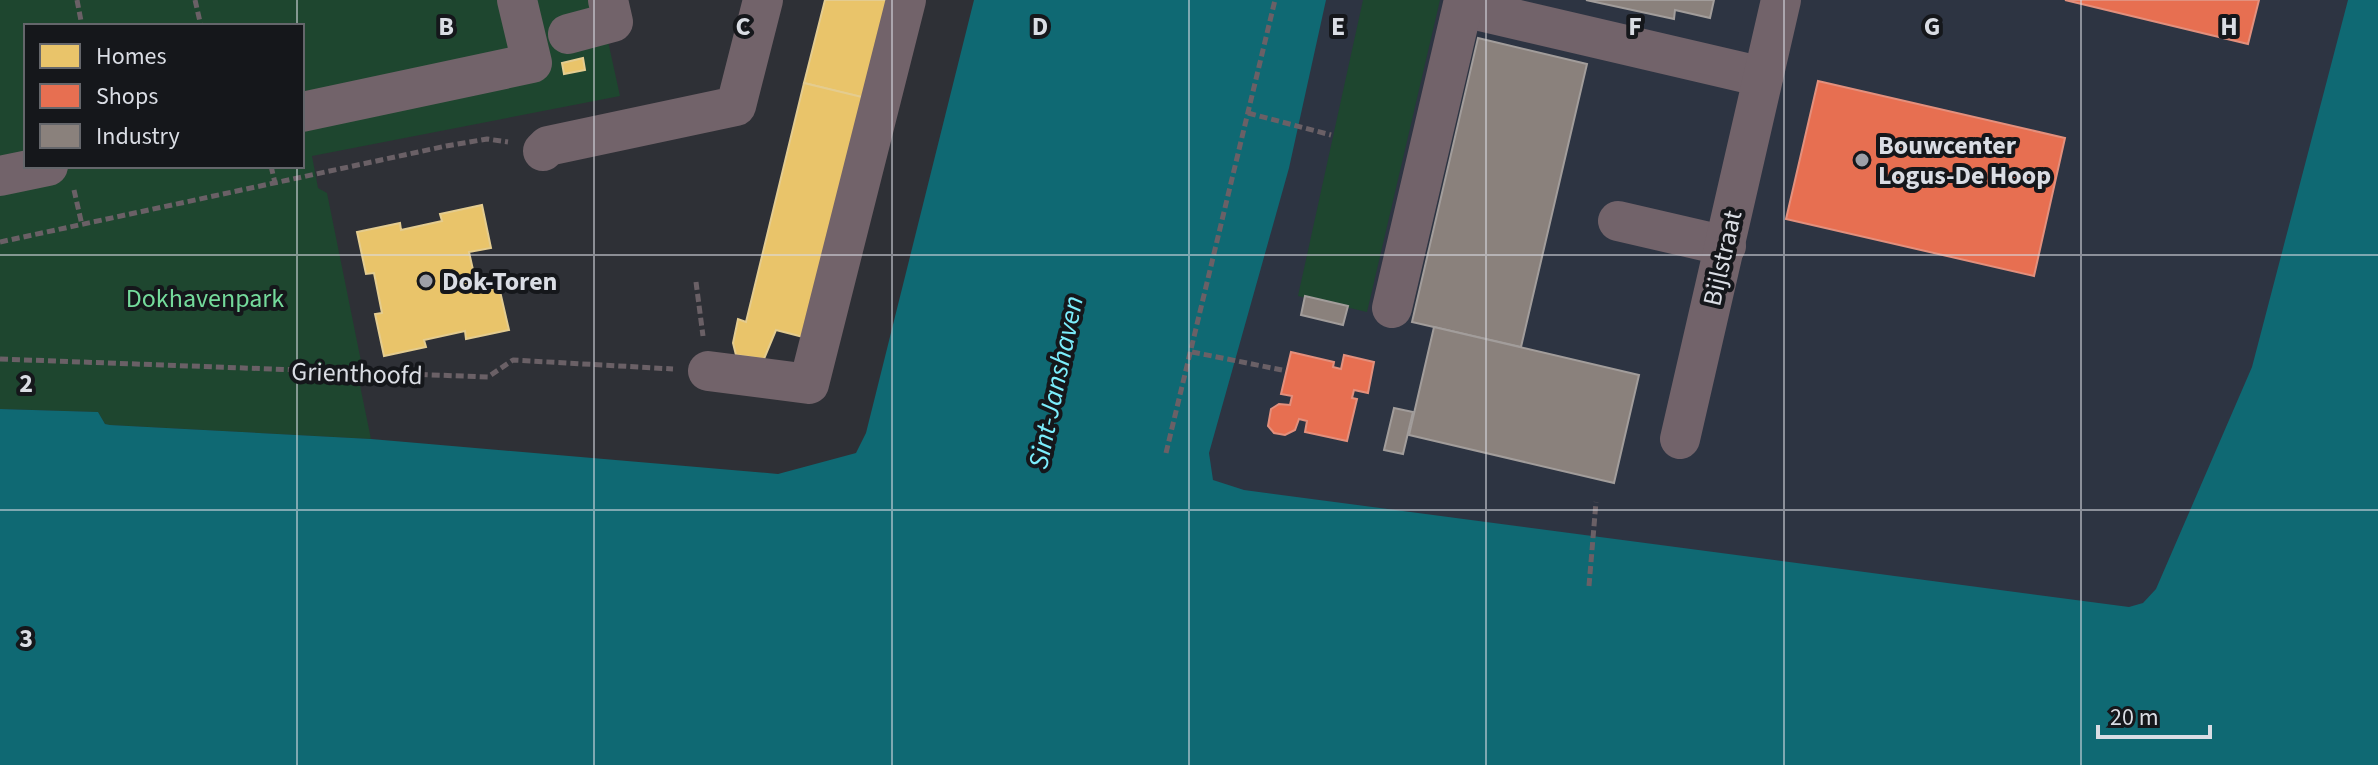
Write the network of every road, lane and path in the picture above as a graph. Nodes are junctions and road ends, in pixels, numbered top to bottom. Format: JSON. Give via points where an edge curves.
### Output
{"nodes":[{"id":1,"x":77,"y":0,"type":"edge"},
{"id":2,"x":195,"y":0,"type":"edge"},
{"id":3,"x":517,"y":0,"type":"edge"},
{"id":4,"x":608,"y":0,"type":"edge"},
{"id":5,"x":763,"y":0,"type":"edge"},
{"id":6,"x":906,"y":0,"type":"edge"},
{"id":7,"x":1275,"y":0,"type":"edge"},
{"id":8,"x":1781,"y":0,"type":"edge"},
{"id":9,"x":1464,"y":4,"type":"edge"},
{"id":10,"x":82,"y":24,"type":"edge"},
{"id":11,"x":201,"y":24,"type":"edge"},
{"id":12,"x":568,"y":34,"type":"dead end"},
{"id":13,"x":1763,"y":77,"type":"junction"},
{"id":14,"x":304,"y":112,"type":"edge"},
{"id":15,"x":1248,"y":113,"type":"junction"},
{"id":16,"x":1331,"y":135,"type":"dead end"},
{"id":17,"x":543,"y":151,"type":"joint"},
{"id":18,"x":38,"y":168,"type":"edge"},
{"id":19,"x":271,"y":168,"type":"edge"},
{"id":20,"x":0,"y":176,"type":"edge"},
{"id":21,"x":275,"y":183,"type":"junction"},
{"id":22,"x":1618,"y":221,"type":"dead end"},
{"id":23,"x":0,"y":242,"type":"edge"},
{"id":24,"x":1726,"y":246,"type":"junction"},
{"id":25,"x":696,"y":282,"type":"dead end"},
{"id":26,"x":1392,"y":308,"type":"dead end"},
{"id":27,"x":1192,"y":352,"type":"junction"},
{"id":28,"x":0,"y":359,"type":"edge"},
{"id":29,"x":1282,"y":370,"type":"dead end"},
{"id":30,"x":708,"y":371,"type":"junction"},
{"id":31,"x":1680,"y":439,"type":"dead end"},
{"id":32,"x":1166,"y":453,"type":"dead end"},
{"id":33,"x":1596,"y":502,"type":"dead end"},
{"id":34,"x":1589,"y":586,"type":"dead end"}],
"edges":[{"from":1,"to":10,"type":"path"},
{"from":2,"to":11,"type":"path"},
{"from":3,"to":14,"type":"street","via":[[532,63]]},
{"from":4,"to":12,"type":"street","via":[[613,22]]},
{"from":5,"to":17,"type":"street","via":[[736,106]]},
{"from":6,"to":30,"type":"street","via":[[809,384]]},
{"from":7,"to":15,"type":"path"},
{"from":8,"to":13,"type":"street","name":"Bijlstraat"},
{"from":9,"to":13,"type":"street"},
{"from":9,"to":26,"type":"street"},
{"from":13,"to":24,"type":"street","name":"Bijlstraat"},
{"from":15,"to":16,"type":"path"},
{"from":15,"to":27,"type":"path"},
{"from":17,"to":21,"type":"path","via":[[487,139]]},
{"from":18,"to":20,"type":"street"},
{"from":19,"to":21,"type":"path"},
{"from":21,"to":23,"type":"path"},
{"from":22,"to":24,"type":"street"},
{"from":24,"to":31,"type":"street","name":"Bijlstraat"},
{"from":25,"to":30,"type":"path"},
{"from":27,"to":29,"type":"path"},
{"from":27,"to":32,"type":"path"},
{"from":28,"to":30,"type":"path","name":"Grienthoofd","via":[[488,377],[513,360]]},
{"from":33,"to":34,"type":"path"}]}
